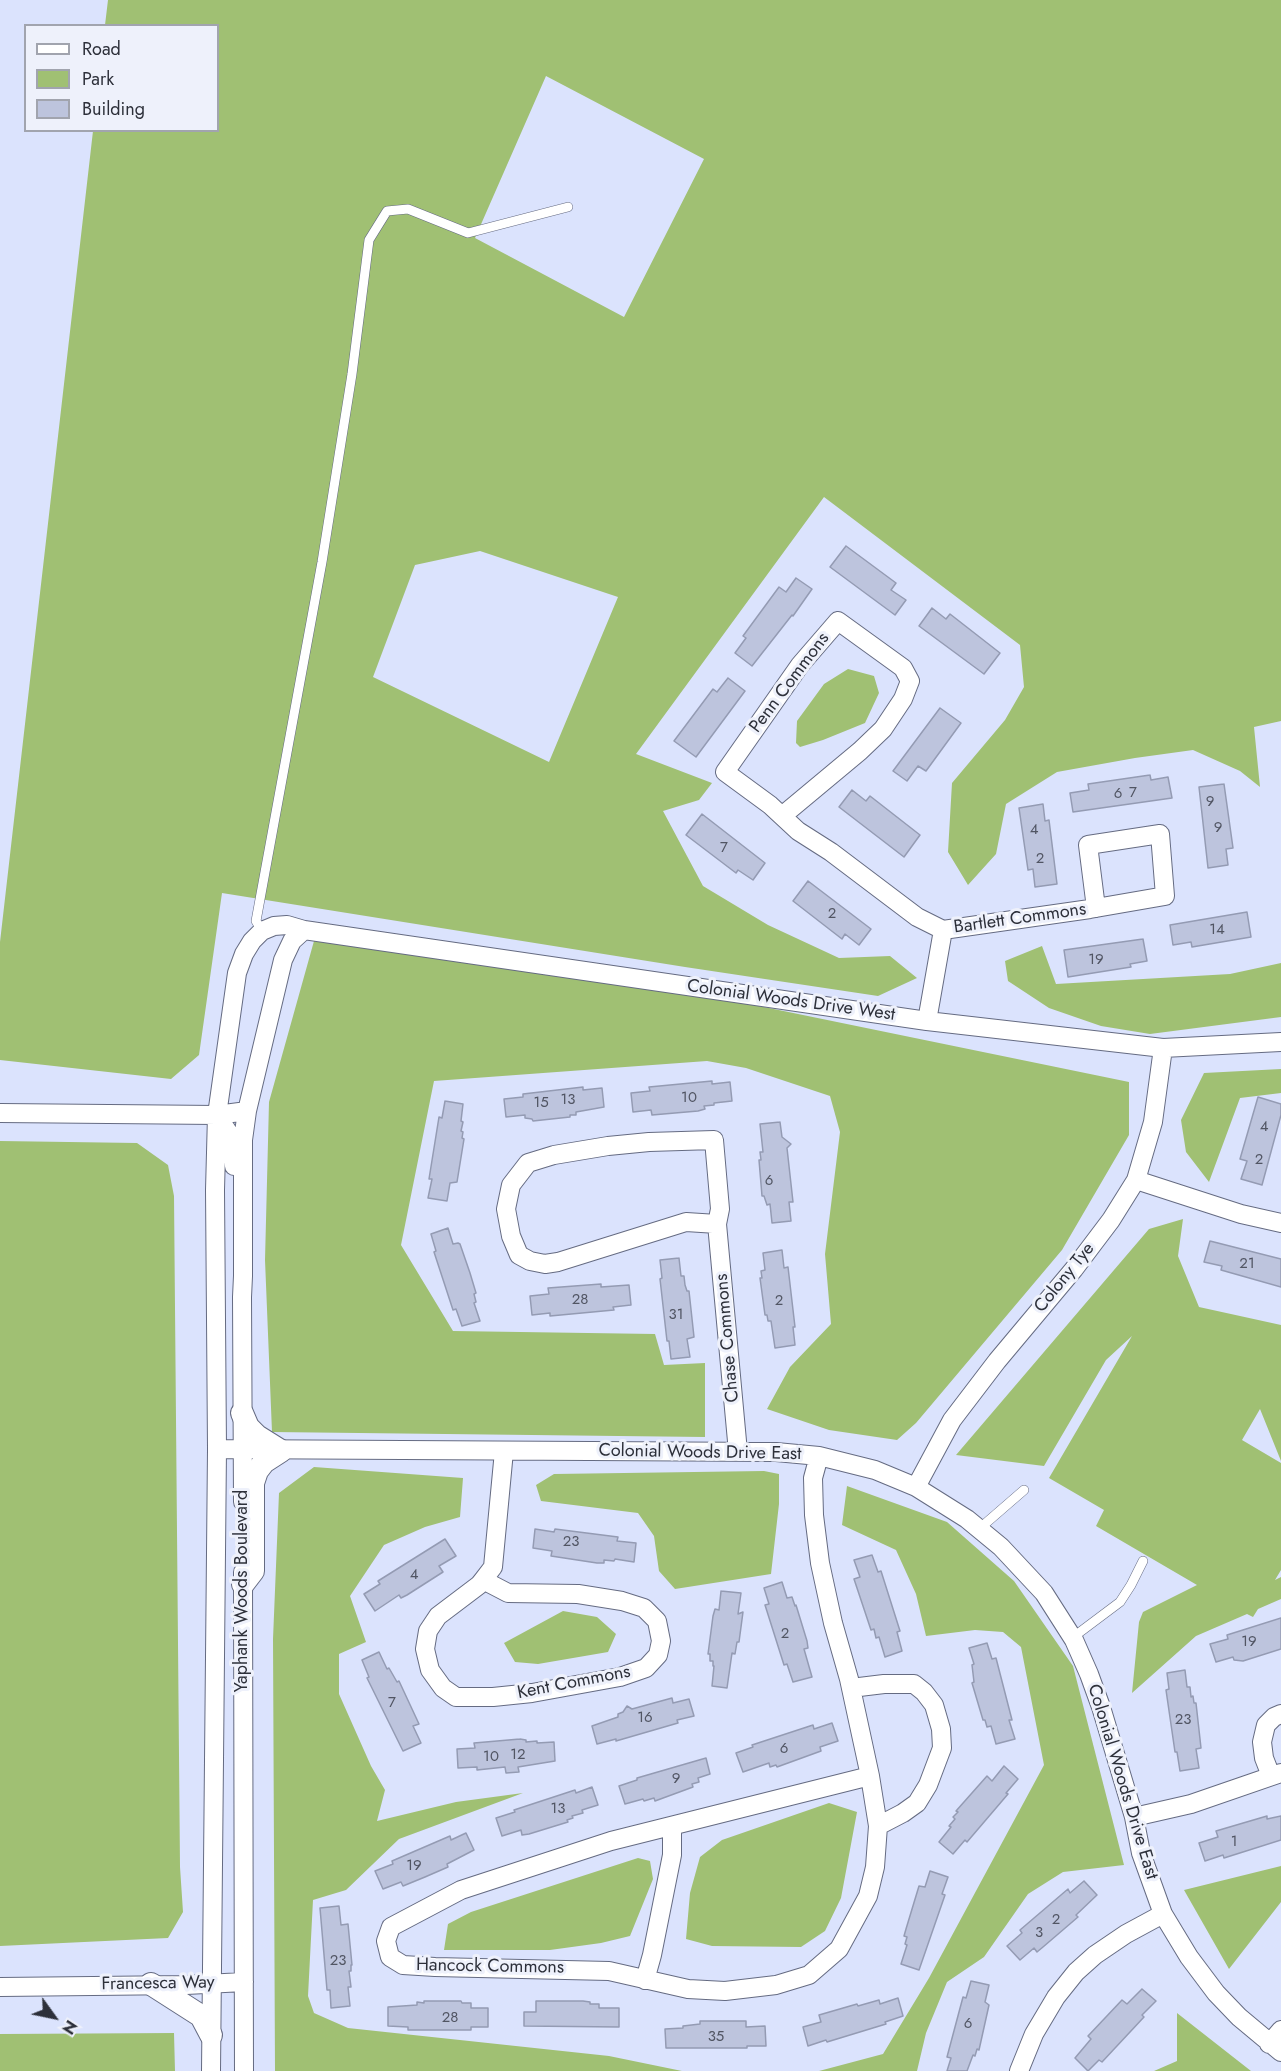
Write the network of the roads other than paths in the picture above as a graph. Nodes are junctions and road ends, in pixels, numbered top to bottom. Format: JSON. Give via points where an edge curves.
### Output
{"nodes":[{"id":1,"x":568,"y":207,"type":"dead end"},
{"id":2,"x":782,"y":816,"type":"junction"},
{"id":3,"x":1096,"y":908,"type":"junction"},
{"id":4,"x":304,"y":930,"type":"junction"},
{"id":5,"x":943,"y":930,"type":"junction"},
{"id":6,"x":262,"y":931,"type":"junction"},
{"id":7,"x":927,"y":1021,"type":"junction"},
{"id":8,"x":1281,"y":1042,"type":"edge"},
{"id":9,"x":1163,"y":1048,"type":"junction"},
{"id":10,"x":247,"y":1111,"type":"junction"},
{"id":11,"x":0,"y":1113,"type":"edge"},
{"id":12,"x":217,"y":1115,"type":"junction"},
{"id":13,"x":1136,"y":1180,"type":"junction"},
{"id":14,"x":1281,"y":1223,"type":"edge"},
{"id":15,"x":717,"y":1224,"type":"junction"},
{"id":16,"x":242,"y":1297,"type":"junction"},
{"id":17,"x":242,"y":1413,"type":"junction"},
{"id":18,"x":217,"y":1449,"type":"junction"},
{"id":19,"x":243,"y":1450,"type":"junction"},
{"id":20,"x":281,"y":1451,"type":"junction"},
{"id":21,"x":504,"y":1451,"type":"junction"},
{"id":22,"x":738,"y":1452,"type":"junction"},
{"id":23,"x":819,"y":1456,"type":"junction"},
{"id":24,"x":916,"y":1487,"type":"junction"},
{"id":25,"x":1024,"y":1490,"type":"dead end"},
{"id":26,"x":979,"y":1529,"type":"junction"},
{"id":27,"x":1143,"y":1561,"type":"dead end"},
{"id":28,"x":483,"y":1580,"type":"junction"},
{"id":29,"x":243,"y":1584,"type":"junction"},
{"id":30,"x":1072,"y":1638,"type":"junction"},
{"id":31,"x":851,"y":1688,"type":"junction"},
{"id":32,"x":1281,"y":1714,"type":"edge"},
{"id":33,"x":1276,"y":1774,"type":"edge"},
{"id":34,"x":870,"y":1776,"type":"junction"},
{"id":35,"x":1134,"y":1817,"type":"junction"},
{"id":36,"x":672,"y":1826,"type":"junction"},
{"id":37,"x":878,"y":1826,"type":"junction"},
{"id":38,"x":1163,"y":1914,"type":"junction"},
{"id":39,"x":645,"y":1980,"type":"junction"},
{"id":40,"x":244,"y":1982,"type":"junction"},
{"id":41,"x":211,"y":1983,"type":"junction"},
{"id":42,"x":151,"y":1984,"type":"junction"},
{"id":43,"x":0,"y":1987,"type":"edge"},
{"id":44,"x":1281,"y":2030,"type":"edge"},
{"id":45,"x":211,"y":2035,"type":"junction"},
{"id":46,"x":1275,"y":2048,"type":"edge"},
{"id":47,"x":211,"y":2071,"type":"edge"},
{"id":48,"x":244,"y":2071,"type":"edge"},
{"id":49,"x":1019,"y":2071,"type":"edge"}],
"edges":[{"from":1,"to":6,"type":"lane","via":[[468,233],[408,209],[387,211],[369,240],[322,562],[256,921]]},
{"from":2,"to":2,"type":"street","name":"Penn Commons","via":[[725,772],[800,665],[838,621],[903,668],[910,681],[883,729]]},
{"from":2,"to":5,"type":"street","name":"Penn Commons","via":[[917,917]]},
{"from":3,"to":3,"type":"street","name":"Bartlett Commons","via":[[1165,896],[1160,834],[1088,845]]},
{"from":3,"to":5,"type":"street","name":"Bartlett Commons"},
{"from":4,"to":6,"type":"street","via":[[287,925]]},
{"from":4,"to":7,"type":"street","name":"Colonial Woods Drive West"},
{"from":4,"to":10,"type":"street","name":"Yaphank Woods Boulevard","via":[[292,941],[283,960]]},
{"from":5,"to":7,"type":"street"},
{"from":6,"to":12,"type":"street","name":"Yaphank Woods Boulevard","via":[[244,954],[237,973]]},
{"from":7,"to":9,"type":"street","name":"Colonial Woods Drive West"},
{"from":8,"to":9,"type":"street","name":"Colonial Woods Drive West"},
{"from":9,"to":13,"type":"street","name":"Colony Tye","via":[[1153,1122]]},
{"from":10,"to":12,"type":"street"},
{"from":10,"to":16,"type":"street","name":"Yaphank Woods Boulevard","via":[[243,1140]]},
{"from":11,"to":12,"type":"street"},
{"from":12,"to":16,"type":"street","via":[[233,1150],[234,1284]]},
{"from":12,"to":18,"type":"street","name":"Yaphank Woods Boulevard"},
{"from":13,"to":14,"type":"street"},
{"from":13,"to":24,"type":"street","name":"Colony Tye","via":[[1074,1269],[952,1420]]},
{"from":15,"to":15,"type":"street","name":"Chase Commons","via":[[720,1209],[714,1140],[608,1146],[528,1163],[511,1185],[506,1209],[519,1255],[545,1264],[686,1222]]},
{"from":15,"to":22,"type":"street","name":"Chase Commons"},
{"from":16,"to":17,"type":"street","name":"Yaphank Woods Boulevard"},
{"from":17,"to":19,"type":"street","name":"Yaphank Woods Boulevard"},
{"from":17,"to":20,"type":"street","via":[[252,1431]]},
{"from":18,"to":19,"type":"street","name":"Colonial Woods Drive East"},
{"from":18,"to":41,"type":"street","name":"Yaphank Woods Boulevard"},
{"from":19,"to":20,"type":"street","name":"Colonial Woods Drive East"},
{"from":19,"to":29,"type":"street","name":"Yaphank Woods Boulevard"},
{"from":20,"to":21,"type":"street","name":"Colonial Woods Drive East"},
{"from":20,"to":29,"type":"street","via":[[264,1462],[252,1483],[253,1571]]},
{"from":21,"to":22,"type":"street","name":"Colonial Woods Drive East"},
{"from":21,"to":28,"type":"street","name":"Kent Commons","via":[[493,1567]]},
{"from":22,"to":23,"type":"street","name":"Colonial Woods Drive East"},
{"from":23,"to":24,"type":"street","name":"Colonial Woods Drive East","via":[[875,1470]]},
{"from":23,"to":31,"type":"street","name":"Hancock Commons","via":[[813,1478],[814,1515],[833,1623]]},
{"from":24,"to":26,"type":"street","name":"Colonial Woods Drive East"},
{"from":25,"to":26,"type":"lane"},
{"from":26,"to":30,"type":"street","name":"Colonial Woods Drive East","via":[[1002,1547],[1044,1593]]},
{"from":27,"to":30,"type":"lane","via":[[1120,1602]]},
{"from":28,"to":28,"type":"street","name":"Kent Commons","via":[[438,1616],[428,1631],[425,1649],[429,1670],[456,1697],[493,1697],[579,1686],[646,1668],[658,1655],[661,1641],[657,1621],[644,1608],[578,1594],[508,1593]]},
{"from":29,"to":40,"type":"street","name":"Yaphank Woods Boulevard"},
{"from":30,"to":35,"type":"street","name":"Colonial Woods Drive East","via":[[1101,1707]]},
{"from":31,"to":34,"type":"street","name":"Hancock Commons"},
{"from":31,"to":37,"type":"street","via":[[914,1684],[934,1704],[941,1729],[942,1748],[917,1803]]},
{"from":32,"to":33,"type":"street","via":[[1266,1725],[1262,1742],[1264,1758]]},
{"from":33,"to":35,"type":"street","via":[[1191,1804]]},
{"from":34,"to":36,"type":"street","name":"Hancock Commons"},
{"from":34,"to":37,"type":"street","name":"Hancock Commons"},
{"from":35,"to":38,"type":"street","name":"Colonial Woods Drive East","via":[[1141,1853]]},
{"from":36,"to":39,"type":"street","via":[[672,1855]]},
{"from":36,"to":39,"type":"street","name":"Hancock Commons","via":[[611,1841],[461,1890],[391,1926],[387,1941],[390,1957],[403,1965],[609,1971]]},
{"from":37,"to":39,"type":"street","name":"Hancock Commons","via":[[868,1896],[839,1949],[809,1975],[776,1985],[725,1991],[688,1989]]},
{"from":38,"to":46,"type":"street","name":"Colonial Woods Drive East","via":[[1216,1993]]},
{"from":38,"to":49,"type":"street","via":[[1118,1939],[1076,1972],[1034,2034]]},
{"from":40,"to":41,"type":"street","name":"Francesca Way"},
{"from":40,"to":48,"type":"street","name":"Yaphank Woods Boulevard"},
{"from":41,"to":42,"type":"street","name":"Francesca Way"},
{"from":41,"to":45,"type":"street","name":"Yaphank Woods Boulevard"},
{"from":42,"to":43,"type":"street","name":"Francesca Way"},
{"from":42,"to":45,"type":"street","via":[[201,2016]]},
{"from":44,"to":46,"type":"street"},
{"from":45,"to":47,"type":"street","name":"Yaphank Woods Boulevard"}]}
